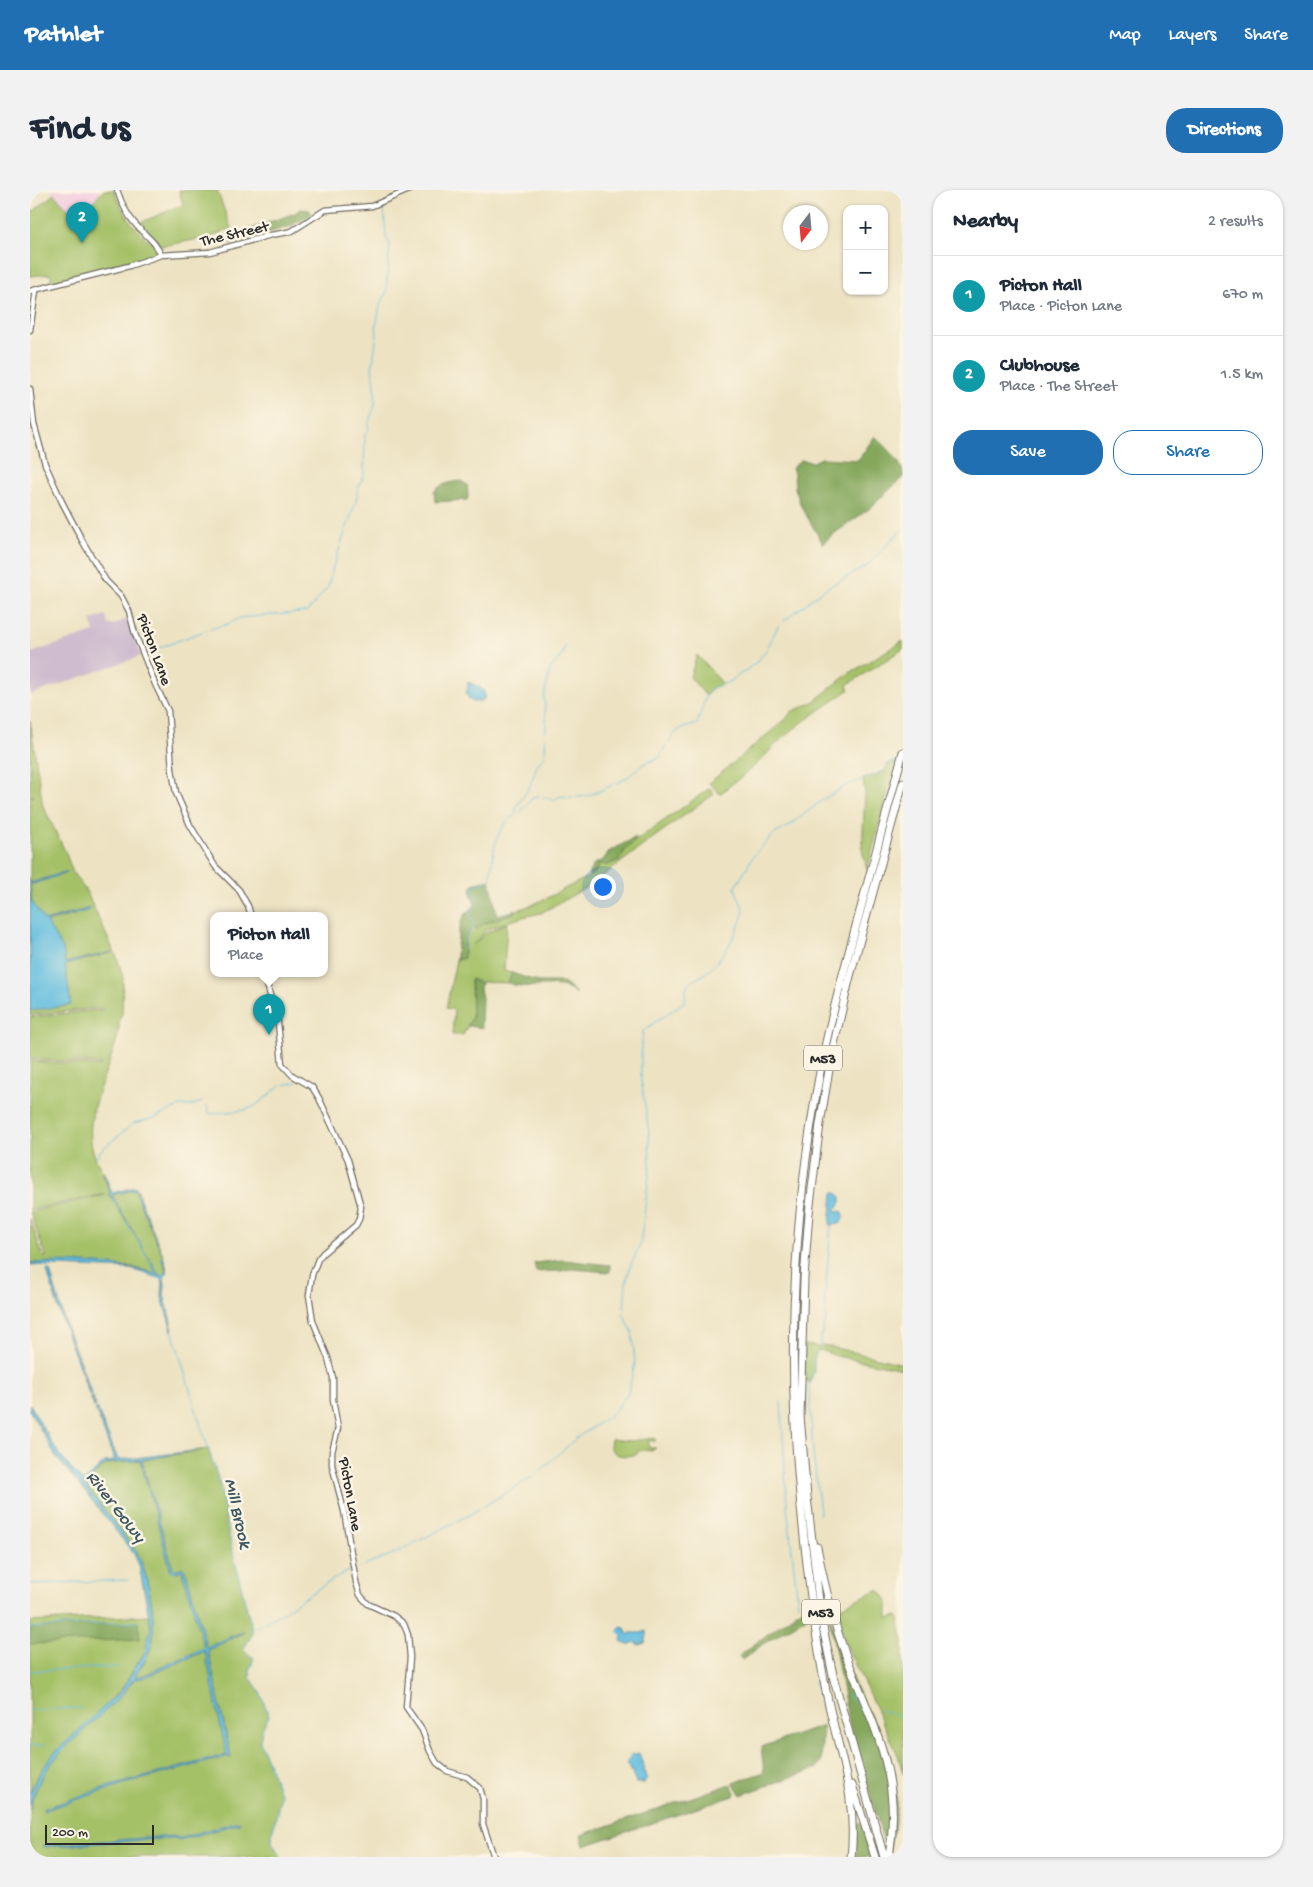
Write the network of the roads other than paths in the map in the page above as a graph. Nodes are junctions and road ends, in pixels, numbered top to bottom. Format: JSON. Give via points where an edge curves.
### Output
{"nodes":[{"id":1,"x":117,"y":190,"type":"edge"},
{"id":2,"x":409,"y":190,"type":"edge"},
{"id":3,"x":161,"y":255,"type":"junction"},
{"id":4,"x":33,"y":291,"type":"edge"},
{"id":5,"x":30,"y":330,"type":"edge"},
{"id":6,"x":30,"y":389,"type":"edge"},
{"id":7,"x":903,"y":752,"type":"edge"},
{"id":8,"x":903,"y":783,"type":"edge"},
{"id":9,"x":250,"y":912,"type":"edge"},
{"id":10,"x":265,"y":977,"type":"edge"},
{"id":11,"x":806,"y":1497,"type":"junction"},
{"id":12,"x":840,"y":1748,"type":"junction"},
{"id":13,"x":891,"y":1750,"type":"dead end"},
{"id":14,"x":900,"y":1816,"type":"dead end"},
{"id":15,"x":494,"y":1857,"type":"edge"},
{"id":16,"x":851,"y":1857,"type":"edge"},
{"id":17,"x":875,"y":1857,"type":"edge"},
{"id":18,"x":884,"y":1857,"type":"edge"},
{"id":19,"x":889,"y":1857,"type":"edge"}],
"edges":[{"from":1,"to":3,"type":"street","via":[[127,213],[158,246]]},
{"from":2,"to":3,"type":"street","name":"The Street","via":[[372,206],[325,210],[284,234],[210,252]]},
{"from":3,"to":4,"type":"street","name":"The Street"},
{"from":4,"to":5,"type":"street"},
{"from":6,"to":9,"type":"street","name":"Picton Lane","via":[[34,424],[45,464],[83,542],[106,582],[121,596],[129,611],[135,634],[168,711],[176,793],[190,825],[215,866],[239,890]]},
{"from":7,"to":12,"type":"highway","number":"M53","via":[[825,1046],[811,1125],[796,1262],[794,1372],[798,1473],[813,1609],[826,1693]]},
{"from":8,"to":11,"type":"highway","number":"M53","via":[[850,976],[832,1052],[815,1152],[802,1315],[800,1416]]},
{"from":10,"to":15,"type":"street","name":"Picton Lane","via":[[278,1023],[282,1064],[312,1088],[319,1098],[348,1160],[362,1207],[356,1225],[318,1259],[310,1295],[313,1320],[333,1378],[338,1428],[331,1458],[356,1582],[360,1595],[368,1604],[404,1624],[410,1657],[406,1706],[437,1762],[447,1771],[467,1777],[480,1788],[484,1799],[483,1824]]},
{"from":11,"to":13,"type":"highway","via":[[836,1627],[854,1676]]},
{"from":11,"to":18,"type":"highway","number":"M53","via":[[821,1618],[832,1671]]},
{"from":12,"to":16,"type":"highway","via":[[852,1804]]},
{"from":12,"to":17,"type":"highway","number":"M53"},
{"from":14,"to":19,"type":"highway"}]}
